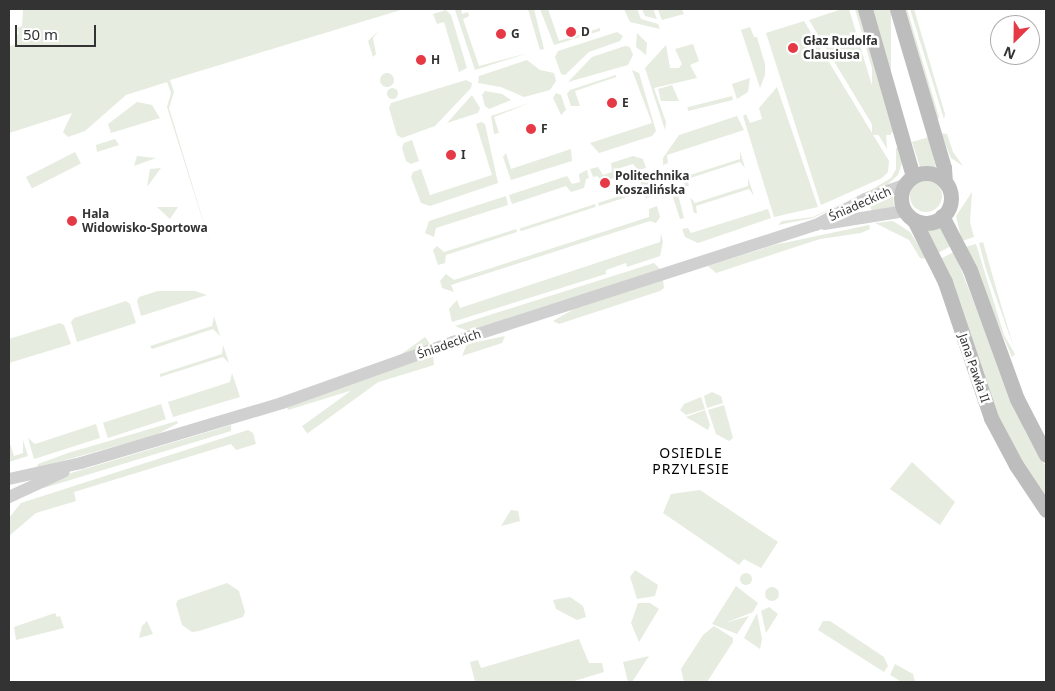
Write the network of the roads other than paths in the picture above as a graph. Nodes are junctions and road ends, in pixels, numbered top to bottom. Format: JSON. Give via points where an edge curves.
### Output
{"nodes":[{"id":1,"x":865,"y":9,"type":"edge"},
{"id":2,"x":897,"y":9,"type":"edge"},
{"id":3,"x":909,"y":180,"type":"junction"},
{"id":4,"x":945,"y":182,"type":"junction"},
{"id":5,"x":910,"y":215,"type":"junction"},
{"id":6,"x":942,"y":216,"type":"junction"},
{"id":7,"x":816,"y":225,"type":"junction"},
{"id":8,"x":1046,"y":455,"type":"edge"},
{"id":9,"x":81,"y":463,"type":"junction"},
{"id":10,"x":9,"y":479,"type":"edge"},
{"id":11,"x":9,"y":497,"type":"edge"},
{"id":12,"x":1046,"y":510,"type":"edge"}],
"edges":[{"from":1,"to":3,"type":"main road"},
{"from":2,"to":4,"type":"main road","via":[[934,133]]},
{"from":3,"to":4,"type":"main road","via":[[934,174]]},
{"from":3,"to":5,"type":"main road","via":[[901,198]]},
{"from":3,"to":7,"type":"street","name":"Śniadeckich"},
{"from":4,"to":6,"type":"main road","via":[[950,203]]},
{"from":5,"to":6,"type":"main road","via":[[924,222]]},
{"from":5,"to":7,"type":"street","name":"Śniadeckich"},
{"from":5,"to":12,"type":"main road","name":"Jana Pawła II","via":[[948,289],[975,377],[992,418],[1016,465]]},
{"from":6,"to":8,"type":"main road","via":[[970,270],[1017,399]]},
{"from":7,"to":9,"type":"street","name":"Śniadeckich","via":[[453,342],[282,403]]},
{"from":9,"to":10,"type":"street","name":"Śniadeckich"},
{"from":9,"to":11,"type":"street","name":"Śniadeckich"}]}
